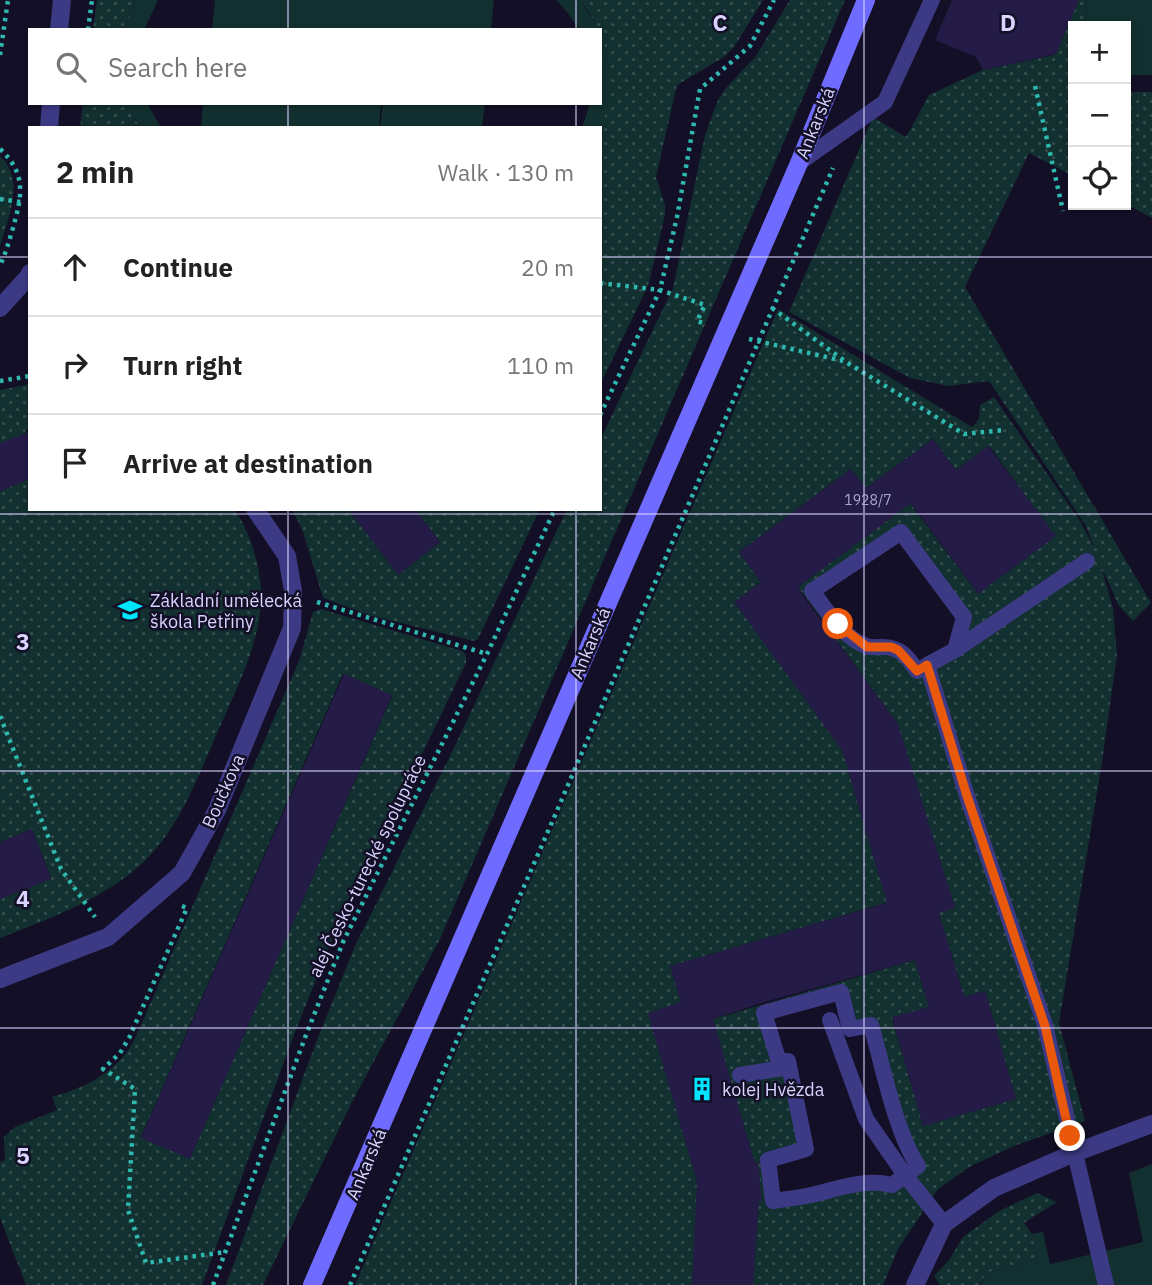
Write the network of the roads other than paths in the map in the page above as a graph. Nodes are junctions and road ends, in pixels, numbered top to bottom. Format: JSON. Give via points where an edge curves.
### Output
{"nodes":[{"id":1,"x":62,"y":0,"type":"edge"},
{"id":2,"x":866,"y":0,"type":"edge"},
{"id":3,"x":932,"y":0,"type":"edge"},
{"id":4,"x":59,"y":28,"type":"edge"},
{"id":5,"x":51,"y":105,"type":"edge"},
{"id":6,"x":48,"y":126,"type":"edge"},
{"id":7,"x":799,"y":163,"type":"junction"},
{"id":8,"x":28,"y":277,"type":"edge"},
{"id":9,"x":0,"y":309,"type":"edge"},
{"id":10,"x":256,"y":511,"type":"edge"},
{"id":11,"x":1087,"y":561,"type":"dead end"},
{"id":12,"x":955,"y":650,"type":"junction"},
{"id":13,"x":927,"y":665,"type":"junction"},
{"id":14,"x":0,"y":979,"type":"edge"},
{"id":15,"x":830,"y":1020,"type":"dead end"},
{"id":16,"x":789,"y":1067,"type":"junction"},
{"id":17,"x":740,"y":1075,"type":"dead end"},
{"id":18,"x":1152,"y":1124,"type":"edge"},
{"id":19,"x":1073,"y":1153,"type":"junction"},
{"id":20,"x":905,"y":1175,"type":"junction"},
{"id":21,"x":944,"y":1224,"type":"junction"},
{"id":22,"x":312,"y":1285,"type":"edge"},
{"id":23,"x":915,"y":1285,"type":"edge"},
{"id":24,"x":1107,"y":1285,"type":"edge"}],
"edges":[{"from":1,"to":4,"type":"street"},
{"from":2,"to":7,"type":"street","name":"Ankarská"},
{"from":3,"to":7,"type":"lane","via":[[885,102]]},
{"from":5,"to":6,"type":"street"},
{"from":7,"to":22,"type":"street","name":"Ankarská"},
{"from":8,"to":9,"type":"street"},
{"from":10,"to":14,"type":"street","name":"Boučkova","via":[[287,556],[293,591],[292,628],[217,810],[182,873],[108,937]]},
{"from":11,"to":12,"type":"lane"},
{"from":12,"to":13,"type":"lane"},
{"from":12,"to":13,"type":"lane","via":[[964,617],[901,532],[812,591],[838,624],[867,647],[898,650],[917,671]]},
{"from":13,"to":19,"type":"lane","via":[[1045,1026]]},
{"from":15,"to":20,"type":"lane","via":[[866,1119]]},
{"from":16,"to":17,"type":"lane"},
{"from":16,"to":20,"type":"lane","via":[[806,1149],[768,1160],[773,1201],[854,1184],[891,1185]]},
{"from":16,"to":20,"type":"lane","via":[[788,1061],[779,1062],[764,1013],[841,992],[850,1029],[871,1025],[908,1151],[918,1166]]},
{"from":18,"to":19,"type":"street"},
{"from":19,"to":21,"type":"street","via":[[994,1188]]},
{"from":19,"to":24,"type":"lane"},
{"from":20,"to":21,"type":"lane"},
{"from":21,"to":23,"type":"street"}]}
